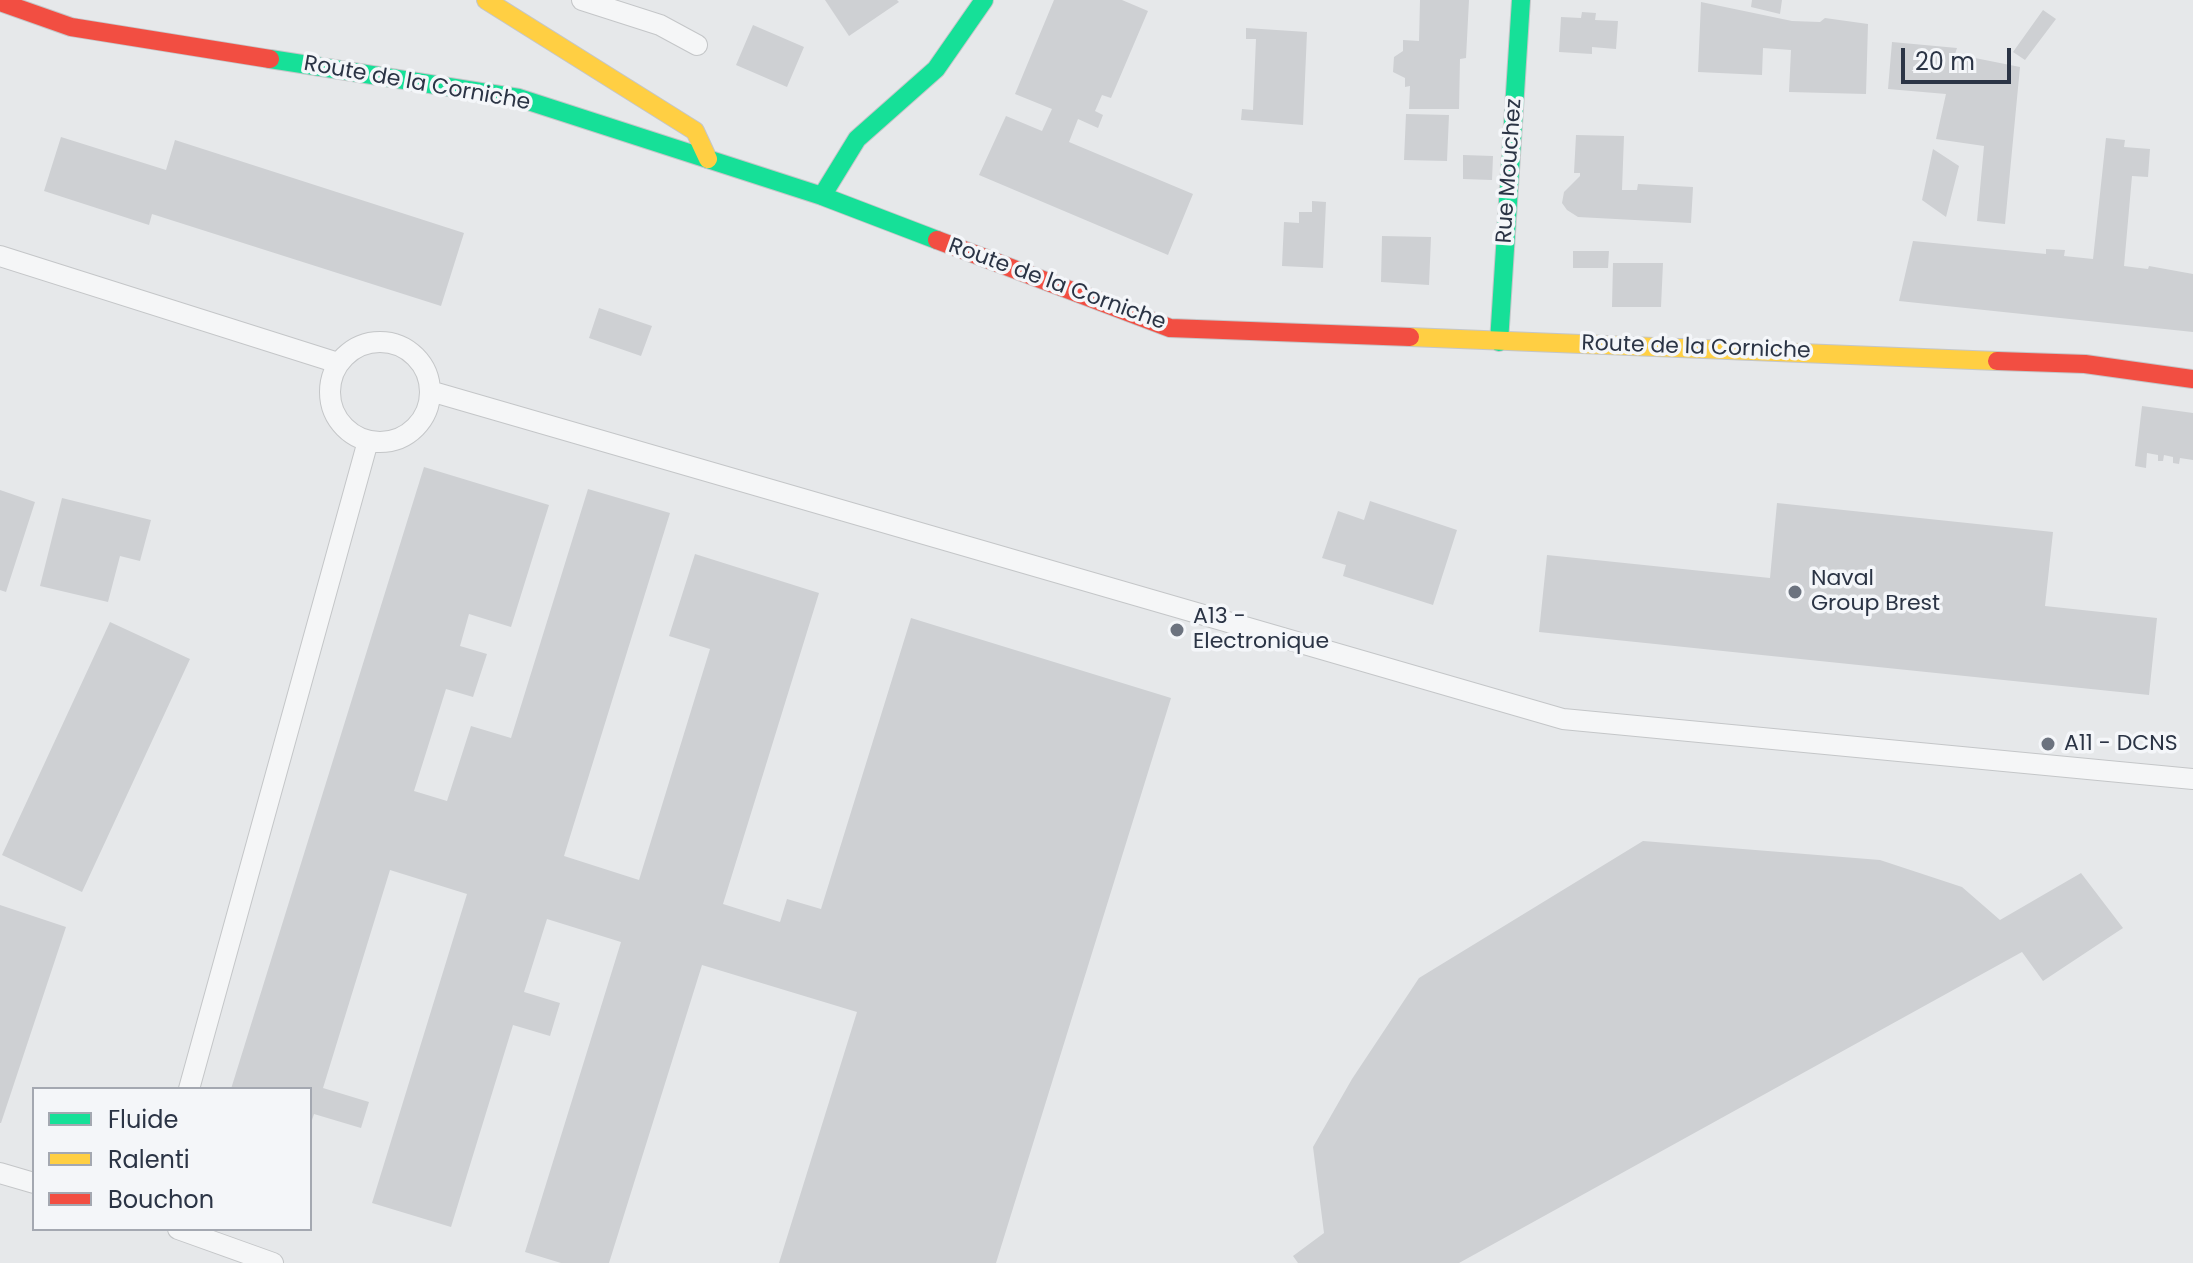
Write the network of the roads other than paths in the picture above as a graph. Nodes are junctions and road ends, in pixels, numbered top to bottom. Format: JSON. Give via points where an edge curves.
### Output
{"nodes":[{"id":1,"x":486,"y":0,"type":"edge"},
{"id":2,"x":582,"y":0,"type":"edge"},
{"id":3,"x":984,"y":0,"type":"edge"},
{"id":4,"x":1521,"y":0,"type":"edge"},
{"id":5,"x":0,"y":2,"type":"edge"},
{"id":6,"x":697,"y":45,"type":"dead end"},
{"id":7,"x":709,"y":161,"type":"junction"},
{"id":8,"x":822,"y":196,"type":"junction"},
{"id":9,"x":0,"y":256,"type":"edge"},
{"id":10,"x":1499,"y":342,"type":"junction"},
{"id":11,"x":338,"y":363,"type":"junction"},
{"id":12,"x":2193,"y":379,"type":"edge"},
{"id":13,"x":430,"y":391,"type":"junction"},
{"id":14,"x":368,"y":441,"type":"junction"},
{"id":15,"x":2193,"y":779,"type":"edge"},
{"id":16,"x":190,"y":1087,"type":"edge"},
{"id":17,"x":0,"y":1173,"type":"edge"},
{"id":18,"x":32,"y":1182,"type":"edge"},
{"id":19,"x":184,"y":1231,"type":"edge"},
{"id":20,"x":273,"y":1263,"type":"edge"}],
"edges":[{"from":1,"to":7,"type":"street","via":[[695,131]]},
{"from":2,"to":6,"type":"lane","via":[[660,25]]},
{"from":3,"to":8,"type":"street","via":[[936,69],[857,139]]},
{"from":4,"to":10,"type":"street","name":"Rue Mouchez"},
{"from":5,"to":7,"type":"street","name":"Route de la Corniche","via":[[71,27],[519,98]]},
{"from":7,"to":8,"type":"street","name":"Route de la Corniche"},
{"from":8,"to":10,"type":"street","name":"Route de la Corniche","via":[[1170,328]]},
{"from":9,"to":11,"type":"lane"},
{"from":10,"to":12,"type":"street","name":"Route de la Corniche","via":[[2085,364]]},
{"from":11,"to":13,"type":"lane","via":[[361,345],[396,344],[418,358]]},
{"from":11,"to":14,"type":"lane","via":[[330,397],[335,413],[345,428]]},
{"from":13,"to":14,"type":"lane","via":[[426,412],[416,426],[402,437]]},
{"from":13,"to":15,"type":"lane","via":[[1563,719]]},
{"from":14,"to":16,"type":"lane"},
{"from":17,"to":18,"type":"lane"},
{"from":19,"to":20,"type":"lane"}]}
